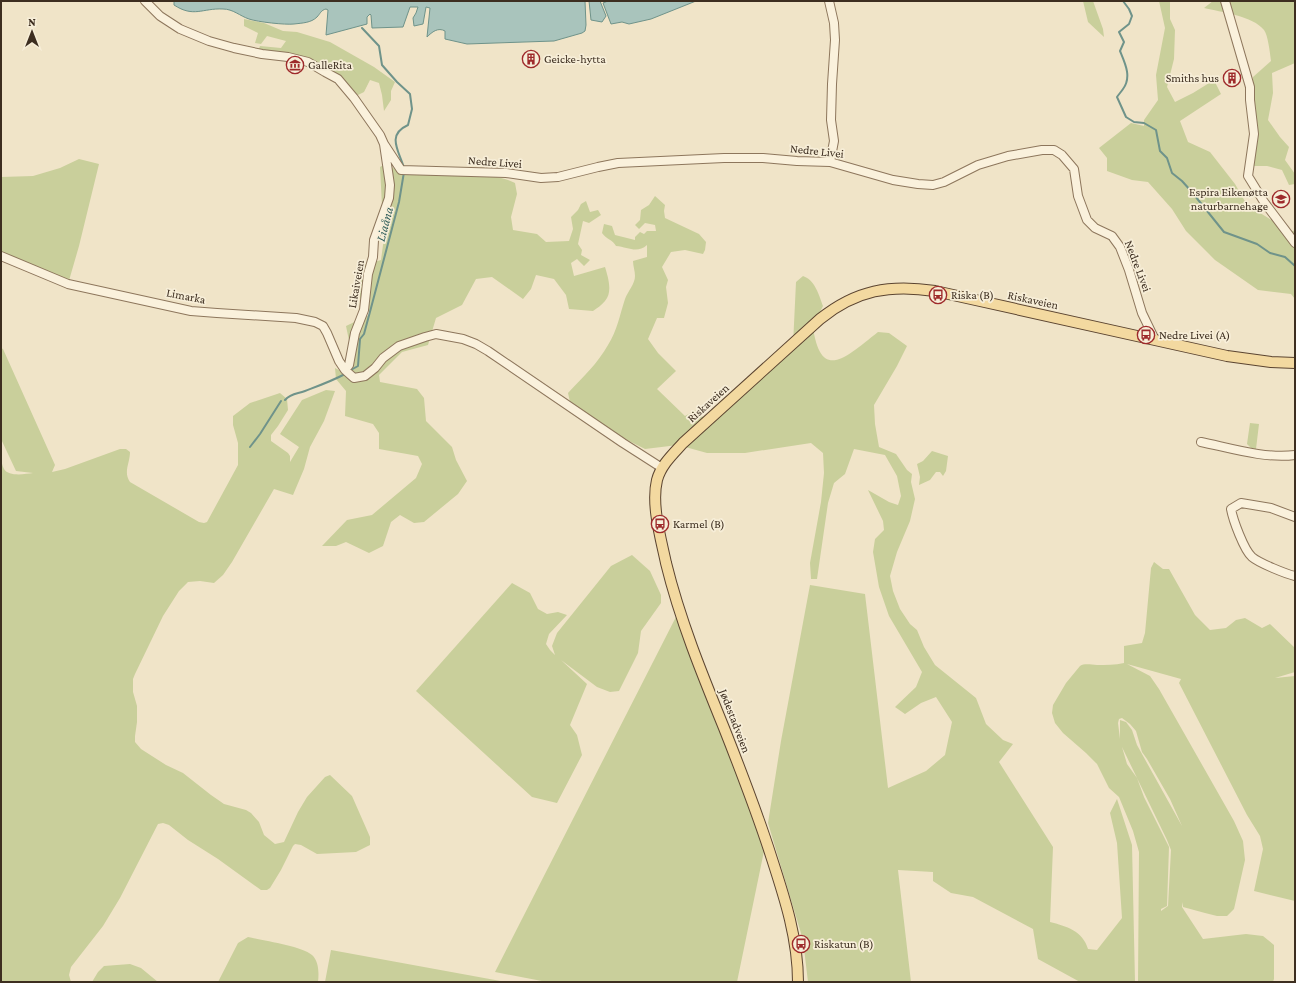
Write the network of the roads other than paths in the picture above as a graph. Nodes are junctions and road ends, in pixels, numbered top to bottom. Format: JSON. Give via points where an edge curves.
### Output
{"nodes":[{"id":1,"x":145,"y":1,"type":"edge"},
{"id":2,"x":829,"y":1,"type":"edge"},
{"id":3,"x":1225,"y":1,"type":"edge"},
{"id":4,"x":384,"y":144,"type":"junction"},
{"id":5,"x":830,"y":162,"type":"junction"},
{"id":6,"x":1295,"y":243,"type":"edge"},
{"id":7,"x":1,"y":256,"type":"edge"},
{"id":8,"x":1155,"y":340,"type":"junction"},
{"id":9,"x":1295,"y":363,"type":"edge"},
{"id":10,"x":345,"y":370,"type":"junction"},
{"id":11,"x":1201,"y":442,"type":"dead end"},
{"id":12,"x":1295,"y":455,"type":"edge"},
{"id":13,"x":662,"y":468,"type":"junction"},
{"id":14,"x":1295,"y":517,"type":"edge"},
{"id":15,"x":1295,"y":576,"type":"edge"},
{"id":16,"x":798,"y":982,"type":"edge"}],
"edges":[{"from":1,"to":4,"type":"street","name":"Likaiveien","via":[[160,16],[180,29],[234,48],[308,62],[338,79],[354,98]]},
{"from":2,"to":5,"type":"street","via":[[835,40],[831,120],[834,141]]},
{"from":3,"to":6,"type":"street","via":[[1250,87],[1254,134],[1248,176]]},
{"from":4,"to":5,"type":"street","name":"Nedre Livei","via":[[401,170],[506,173],[540,178],[558,177],[618,163],[743,157]]},
{"from":4,"to":10,"type":"street","name":"Likaiveien","via":[[390,185],[389,198],[374,240],[364,310],[355,333],[349,364]]},
{"from":5,"to":8,"type":"street","name":"Nedre Livei","via":[[893,180],[933,185],[978,165],[1008,156],[1042,150],[1056,151],[1074,169],[1078,196],[1087,220],[1095,228],[1112,236],[1120,247],[1142,313]]},
{"from":7,"to":10,"type":"street","name":"Limarka","via":[[68,284],[191,310],[217,314],[296,318],[315,322],[323,326]]},
{"from":8,"to":9,"type":"main road","name":"Riskaveien","via":[[1239,358]]},
{"from":8,"to":13,"type":"main road","name":"Riskaveien","via":[[935,291],[902,288],[872,292],[849,300],[820,319],[683,443]]},
{"from":10,"to":13,"type":"street","via":[[354,378],[365,376],[393,349],[425,336],[436,334],[463,339],[476,344]]},
{"from":11,"to":12,"type":"street","via":[[1279,456]]},
{"from":13,"to":16,"type":"main road","name":"Jødestadveien","via":[[657,484],[656,512],[672,588],[776,869],[791,921],[798,962]]},
{"from":14,"to":15,"type":"street","via":[[1270,508],[1241,503],[1231,509],[1246,550],[1253,558]]}]}
